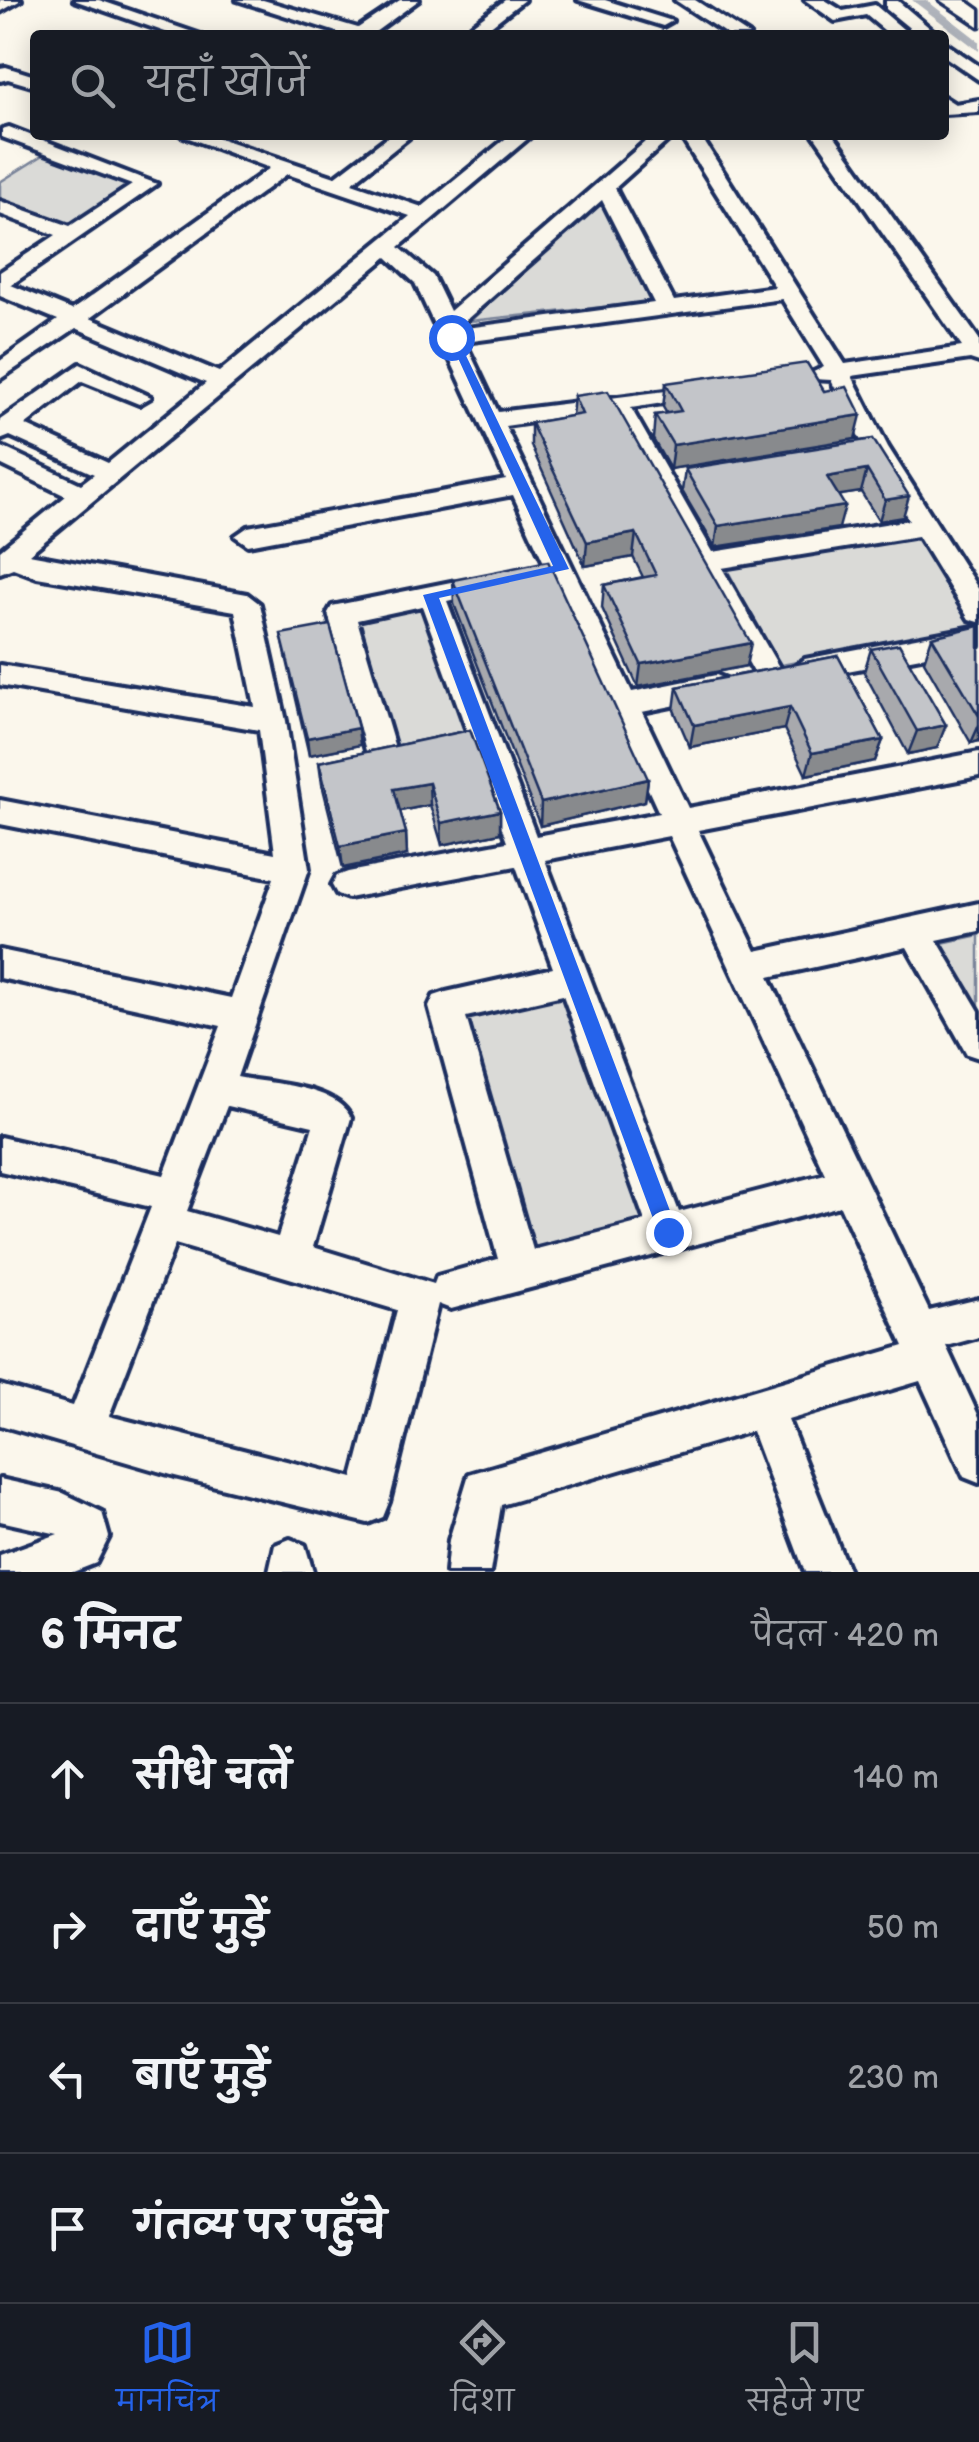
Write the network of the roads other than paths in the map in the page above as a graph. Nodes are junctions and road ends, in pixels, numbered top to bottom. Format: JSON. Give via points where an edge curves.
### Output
{"nodes":[{"id":1,"x":13,"y":0,"type":"edge"},
{"id":2,"x":82,"y":0,"type":"edge"},
{"id":3,"x":135,"y":0,"type":"edge"},
{"id":4,"x":245,"y":0,"type":"edge"},
{"id":5,"x":411,"y":0,"type":"edge"},
{"id":6,"x":516,"y":0,"type":"edge"},
{"id":7,"x":586,"y":0,"type":"edge"},
{"id":8,"x":813,"y":0,"type":"edge"},
{"id":9,"x":885,"y":0,"type":"edge"},
{"id":10,"x":950,"y":0,"type":"edge"},
{"id":11,"x":971,"y":0,"type":"edge"},
{"id":12,"x":680,"y":2,"type":"edge"},
{"id":13,"x":979,"y":6,"type":"edge"},
{"id":14,"x":0,"y":7,"type":"edge"},
{"id":15,"x":116,"y":11,"type":"junction"},
{"id":16,"x":979,"y":20,"type":"edge"},
{"id":17,"x":654,"y":25,"type":"edge"},
{"id":18,"x":176,"y":30,"type":"edge"},
{"id":19,"x":346,"y":30,"type":"edge"},
{"id":20,"x":366,"y":30,"type":"edge"},
{"id":21,"x":475,"y":30,"type":"edge"},
{"id":22,"x":716,"y":30,"type":"edge"},
{"id":23,"x":731,"y":30,"type":"edge"},
{"id":24,"x":895,"y":30,"type":"edge"},
{"id":25,"x":923,"y":30,"type":"edge"},
{"id":26,"x":949,"y":52,"type":"edge"},
{"id":27,"x":979,"y":75,"type":"edge"},
{"id":28,"x":0,"y":76,"type":"edge"},
{"id":29,"x":30,"y":80,"type":"edge"},
{"id":30,"x":979,"y":106,"type":"edge"},
{"id":31,"x":949,"y":108,"type":"edge"},
{"id":32,"x":30,"y":121,"type":"edge"},
{"id":33,"x":4,"y":136,"type":"edge"},
{"id":34,"x":206,"y":140,"type":"edge"},
{"id":35,"x":396,"y":140,"type":"edge"},
{"id":36,"x":507,"y":140,"type":"edge"},
{"id":37,"x":658,"y":140,"type":"edge"},
{"id":38,"x":693,"y":140,"type":"edge"},
{"id":39,"x":829,"y":140,"type":"edge"},
{"id":40,"x":847,"y":140,"type":"edge"},
{"id":41,"x":285,"y":167,"type":"junction"},
{"id":42,"x":337,"y":185,"type":"junction"},
{"id":43,"x":604,"y":187,"type":"junction"},
{"id":44,"x":877,"y":190,"type":"junction"},
{"id":45,"x":0,"y":207,"type":"edge"},
{"id":46,"x":419,"y":213,"type":"junction"},
{"id":47,"x":72,"y":234,"type":"junction"},
{"id":48,"x":386,"y":248,"type":"junction"},
{"id":49,"x":0,"y":285,"type":"edge"},
{"id":50,"x":789,"y":292,"type":"junction"},
{"id":51,"x":667,"y":308,"type":"junction"},
{"id":52,"x":74,"y":319,"type":"junction"},
{"id":53,"x":979,"y":319,"type":"edge"},
{"id":54,"x":448,"y":332,"type":"junction"},
{"id":55,"x":978,"y":352,"type":"edge"},
{"id":56,"x":838,"y":371,"type":"junction"},
{"id":57,"x":0,"y":372,"type":"edge"},
{"id":58,"x":801,"y":376,"type":"edge"},
{"id":59,"x":218,"y":379,"type":"junction"},
{"id":60,"x":727,"y":387,"type":"edge"},
{"id":61,"x":139,"y":397,"type":"dead end"},
{"id":62,"x":616,"y":402,"type":"junction"},
{"id":63,"x":491,"y":420,"type":"junction"},
{"id":64,"x":4,"y":429,"type":"edge"},
{"id":65,"x":0,"y":454,"type":"edge"},
{"id":66,"x":98,"y":468,"type":"junction"},
{"id":67,"x":522,"y":485,"type":"junction"},
{"id":68,"x":71,"y":489,"type":"junction"},
{"id":69,"x":925,"y":526,"type":"junction"},
{"id":70,"x":248,"y":536,"type":"dead end"},
{"id":71,"x":4,"y":556,"type":"edge"},
{"id":72,"x":706,"y":562,"type":"junction"},
{"id":73,"x":562,"y":569,"type":"junction"},
{"id":74,"x":524,"y":576,"type":"edge"},
{"id":75,"x":487,"y":584,"type":"edge"},
{"id":76,"x":430,"y":595,"type":"junction"},
{"id":77,"x":979,"y":612,"type":"edge"},
{"id":78,"x":979,"y":636,"type":"edge"},
{"id":79,"x":0,"y":675,"type":"edge"},
{"id":80,"x":770,"y":676,"type":"junction"},
{"id":81,"x":626,"y":704,"type":"junction"},
{"id":82,"x":272,"y":721,"type":"junction"},
{"id":83,"x":483,"y":736,"type":"junction"},
{"id":84,"x":450,"y":743,"type":"edge"},
{"id":85,"x":416,"y":751,"type":"edge"},
{"id":86,"x":383,"y":758,"type":"junction"},
{"id":87,"x":351,"y":764,"type":"edge"},
{"id":88,"x":979,"y":764,"type":"edge"},
{"id":89,"x":0,"y":812,"type":"edge"},
{"id":90,"x":682,"y":821,"type":"junction"},
{"id":91,"x":526,"y":850,"type":"junction"},
{"id":92,"x":292,"y":870,"type":"junction"},
{"id":93,"x":348,"y":885,"type":"dead end"},
{"id":94,"x":979,"y":918,"type":"edge"},
{"id":95,"x":915,"y":931,"type":"junction"},
{"id":96,"x":0,"y":964,"type":"edge"},
{"id":97,"x":750,"y":967,"type":"junction"},
{"id":98,"x":573,"y":978,"type":"junction"},
{"id":99,"x":241,"y":1016,"type":"junction"},
{"id":100,"x":979,"y":1043,"type":"edge"},
{"id":101,"x":216,"y":1088,"type":"junction"},
{"id":102,"x":0,"y":1154,"type":"edge"},
{"id":103,"x":851,"y":1185,"type":"junction"},
{"id":104,"x":169,"y":1208,"type":"junction"},
{"id":105,"x":668,"y":1232,"type":"junction"},
{"id":106,"x":291,"y":1256,"type":"junction"},
{"id":107,"x":520,"y":1271,"type":"junction"},
{"id":108,"x":451,"y":1290,"type":"dead end"},
{"id":109,"x":979,"y":1318,"type":"edge"},
{"id":110,"x":925,"y":1346,"type":"junction"},
{"id":111,"x":0,"y":1405,"type":"edge"},
{"id":112,"x":763,"y":1407,"type":"junction"},
{"id":113,"x":84,"y":1428,"type":"junction"},
{"id":114,"x":979,"y":1462,"type":"edge"},
{"id":115,"x":0,"y":1500,"type":"edge"},
{"id":116,"x":12,"y":1572,"type":"edge"},
{"id":117,"x":468,"y":1572,"type":"edge"},
{"id":118,"x":827,"y":1572,"type":"edge"}],
"edges":[{"from":1,"to":14,"type":"street"},
{"from":2,"to":15,"type":"street"},
{"from":3,"to":15,"type":"street"},
{"from":4,"to":19,"type":"street"},
{"from":5,"to":20,"type":"street"},
{"from":6,"to":21,"type":"street"},
{"from":7,"to":17,"type":"street"},
{"from":8,"to":24,"type":"street","via":[[841,17],[869,9]]},
{"from":9,"to":25,"type":"street"},
{"from":10,"to":16,"type":"main road"},
{"from":11,"to":13,"type":"main road"},
{"from":12,"to":17,"type":"street"},
{"from":12,"to":22,"type":"street"},
{"from":12,"to":23,"type":"street"},
{"from":15,"to":18,"type":"street"},
{"from":26,"to":27,"type":"street"},
{"from":28,"to":29,"type":"street"},
{"from":30,"to":31,"type":"street"},
{"from":32,"to":33,"type":"street"},
{"from":33,"to":47,"type":"street","via":[[147,184]]},
{"from":34,"to":41,"type":"street"},
{"from":35,"to":42,"type":"street"},
{"from":36,"to":46,"type":"street"},
{"from":37,"to":43,"type":"street"},
{"from":38,"to":50,"type":"street"},
{"from":39,"to":44,"type":"street"},
{"from":40,"to":44,"type":"street"},
{"from":41,"to":42,"type":"street"},
{"from":41,"to":52,"type":"street"},
{"from":42,"to":46,"type":"street"},
{"from":43,"to":51,"type":"street"},
{"from":43,"to":54,"type":"street"},
{"from":44,"to":53,"type":"street"},
{"from":44,"to":55,"type":"street"},
{"from":45,"to":47,"type":"street"},
{"from":46,"to":48,"type":"street"},
{"from":46,"to":59,"type":"street"},
{"from":47,"to":49,"type":"street"},
{"from":48,"to":54,"type":"street","via":[[425,282]]},
{"from":48,"to":59,"type":"street"},
{"from":49,"to":52,"type":"street"},
{"from":50,"to":51,"type":"street"},
{"from":50,"to":56,"type":"street"},
{"from":51,"to":54,"type":"street"},
{"from":52,"to":57,"type":"street"},
{"from":52,"to":59,"type":"street"},
{"from":54,"to":63,"type":"street"},
{"from":55,"to":56,"type":"street"},
{"from":56,"to":58,"type":"street"},
{"from":56,"to":69,"type":"street","via":[[866,449]]},
{"from":59,"to":66,"type":"street"},
{"from":59,"to":71,"type":"street"},
{"from":60,"to":62,"type":"street"},
{"from":61,"to":64,"type":"street","via":[[80,371]]},
{"from":62,"to":63,"type":"street"},
{"from":62,"to":72,"type":"street","via":[[671,480]]},
{"from":63,"to":67,"type":"street"},
{"from":64,"to":66,"type":"street"},
{"from":65,"to":68,"type":"street"},
{"from":66,"to":68,"type":"street"},
{"from":67,"to":70,"type":"street"},
{"from":67,"to":73,"type":"street"},
{"from":68,"to":71,"type":"street"},
{"from":69,"to":72,"type":"street"},
{"from":69,"to":77,"type":"street"},
{"from":71,"to":82,"type":"street","via":[[37,568],[247,604]]},
{"from":72,"to":80,"type":"street"},
{"from":73,"to":74,"type":"street"},
{"from":73,"to":81,"type":"street"},
{"from":75,"to":76,"type":"street"},
{"from":76,"to":83,"type":"street"},
{"from":76,"to":86,"type":"street","via":[[342,613]]},
{"from":78,"to":80,"type":"street"},
{"from":79,"to":82,"type":"street"},
{"from":80,"to":81,"type":"street"},
{"from":81,"to":90,"type":"street"},
{"from":82,"to":92,"type":"street"},
{"from":83,"to":84,"type":"street"},
{"from":83,"to":91,"type":"street"},
{"from":85,"to":86,"type":"street"},
{"from":86,"to":87,"type":"street"},
{"from":88,"to":90,"type":"street"},
{"from":89,"to":92,"type":"street"},
{"from":90,"to":91,"type":"street"},
{"from":90,"to":97,"type":"street"},
{"from":91,"to":93,"type":"street"},
{"from":91,"to":98,"type":"street"},
{"from":92,"to":99,"type":"street"},
{"from":94,"to":95,"type":"street"},
{"from":95,"to":97,"type":"street"},
{"from":95,"to":100,"type":"street"},
{"from":96,"to":99,"type":"street"},
{"from":97,"to":103,"type":"street"},
{"from":98,"to":105,"type":"street"},
{"from":98,"to":107,"type":"street","via":[[446,1007]]},
{"from":99,"to":101,"type":"street"},
{"from":101,"to":104,"type":"street"},
{"from":101,"to":106,"type":"street","via":[[333,1118]]},
{"from":102,"to":104,"type":"street"},
{"from":103,"to":105,"type":"street"},
{"from":103,"to":110,"type":"street"},
{"from":104,"to":106,"type":"street"},
{"from":104,"to":113,"type":"street"},
{"from":105,"to":107,"type":"street"},
{"from":106,"to":113,"type":"street","via":[[420,1297],[368,1502]]},
{"from":107,"to":108,"type":"street"},
{"from":109,"to":110,"type":"street"},
{"from":110,"to":112,"type":"street"},
{"from":110,"to":114,"type":"street"},
{"from":111,"to":113,"type":"street"},
{"from":112,"to":117,"type":"street","via":[[484,1489]]},
{"from":112,"to":118,"type":"street"},
{"from":115,"to":116,"type":"street","via":[[63,1514],[86,1527],[88,1538],[81,1548]]}]}
